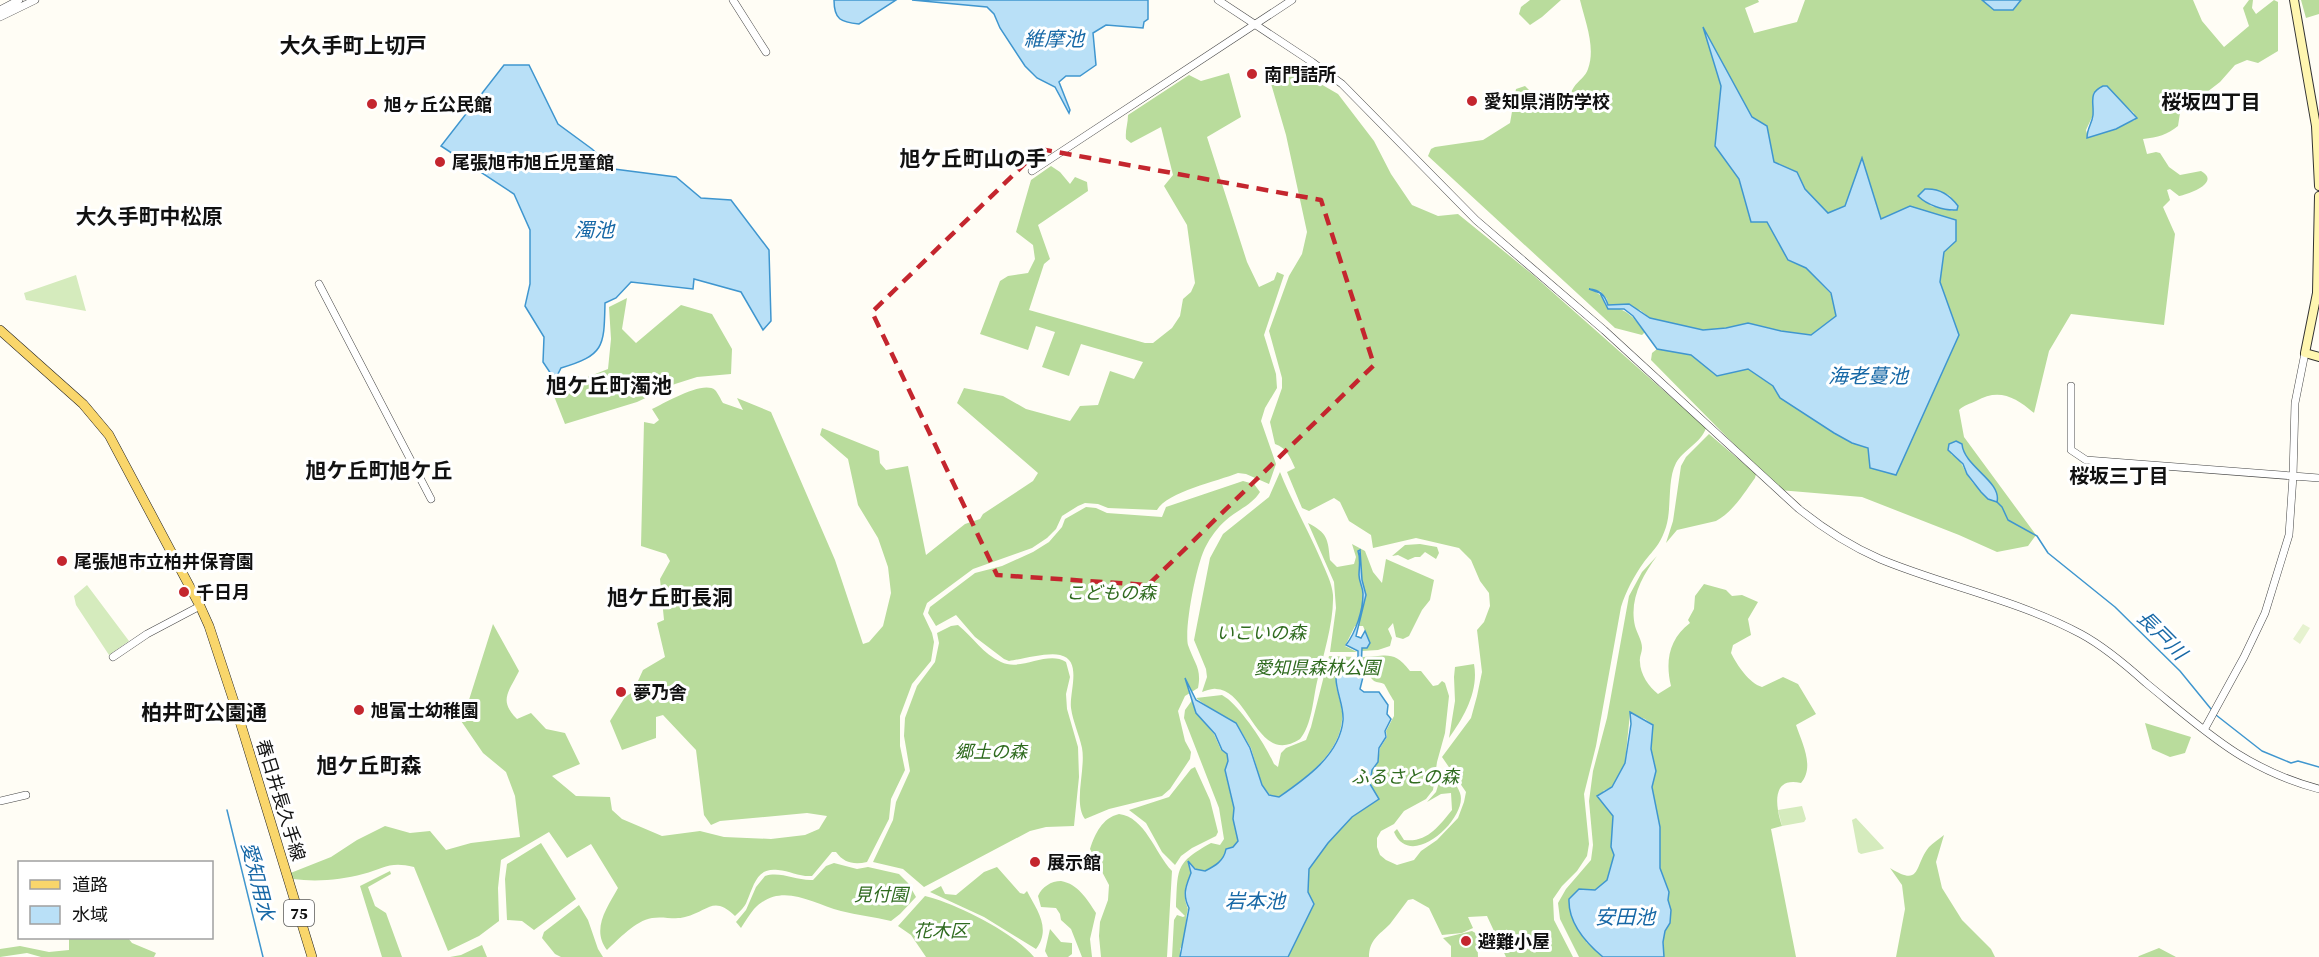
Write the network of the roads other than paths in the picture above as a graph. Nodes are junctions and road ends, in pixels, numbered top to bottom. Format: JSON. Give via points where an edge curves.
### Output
{"nodes":[{"id":1,"x":19,"y":0,"type":"edge"},
{"id":2,"x":35,"y":0,"type":"edge"},
{"id":3,"x":733,"y":0,"type":"edge"},
{"id":4,"x":1218,"y":0,"type":"edge"},
{"id":5,"x":1292,"y":0,"type":"edge"},
{"id":6,"x":2294,"y":0,"type":"edge"},
{"id":7,"x":0,"y":10,"type":"edge"},
{"id":8,"x":0,"y":17,"type":"edge"},
{"id":9,"x":1256,"y":24,"type":"junction"},
{"id":10,"x":766,"y":52,"type":"dead end"},
{"id":11,"x":1032,"y":171,"type":"dead end"},
{"id":12,"x":2319,"y":186,"type":"edge"},
{"id":13,"x":2319,"y":196,"type":"edge"},
{"id":14,"x":318,"y":284,"type":"dead end"},
{"id":15,"x":0,"y":330,"type":"edge"},
{"id":16,"x":2305,"y":353,"type":"junction"},
{"id":17,"x":2319,"y":357,"type":"edge"},
{"id":18,"x":2071,"y":386,"type":"dead end"},
{"id":19,"x":2294,"y":476,"type":"junction"},
{"id":20,"x":2319,"y":478,"type":"edge"},
{"id":21,"x":431,"y":499,"type":"dead end"},
{"id":22,"x":200,"y":606,"type":"junction"},
{"id":23,"x":113,"y":657,"type":"dead end"},
{"id":24,"x":2204,"y":730,"type":"junction"},
{"id":25,"x":2319,"y":789,"type":"edge"},
{"id":26,"x":26,"y":795,"type":"dead end"},
{"id":27,"x":0,"y":801,"type":"edge"},
{"id":28,"x":312,"y":957,"type":"edge"}],
"edges":[{"from":1,"to":7,"type":"street"},
{"from":2,"to":8,"type":"street"},
{"from":3,"to":10,"type":"street"},
{"from":4,"to":9,"type":"street"},
{"from":5,"to":9,"type":"street"},
{"from":6,"to":12,"type":"main road","via":[[2316,126]]},
{"from":9,"to":11,"type":"street"},
{"from":9,"to":24,"type":"street","via":[[1342,84],[1476,220],[1823,528],[1880,559],[2081,634],[2111,653]]},
{"from":13,"to":16,"type":"main road","via":[[2319,280]]},
{"from":14,"to":21,"type":"street"},
{"from":15,"to":22,"type":"main road","name":"春日井長久手線","number":"75","via":[[83,404],[109,435]]},
{"from":16,"to":17,"type":"main road"},
{"from":16,"to":19,"type":"street","via":[[2295,403]]},
{"from":18,"to":19,"type":"street","via":[[2072,450],[2086,460]]},
{"from":19,"to":20,"type":"street"},
{"from":19,"to":24,"type":"street","via":[[2289,535],[2265,613]]},
{"from":22,"to":23,"type":"street"},
{"from":22,"to":28,"type":"main road","name":"春日井長久手線","number":"75","via":[[234,702]]},
{"from":24,"to":25,"type":"street","via":[[2259,767]]},
{"from":26,"to":27,"type":"street"}]}
